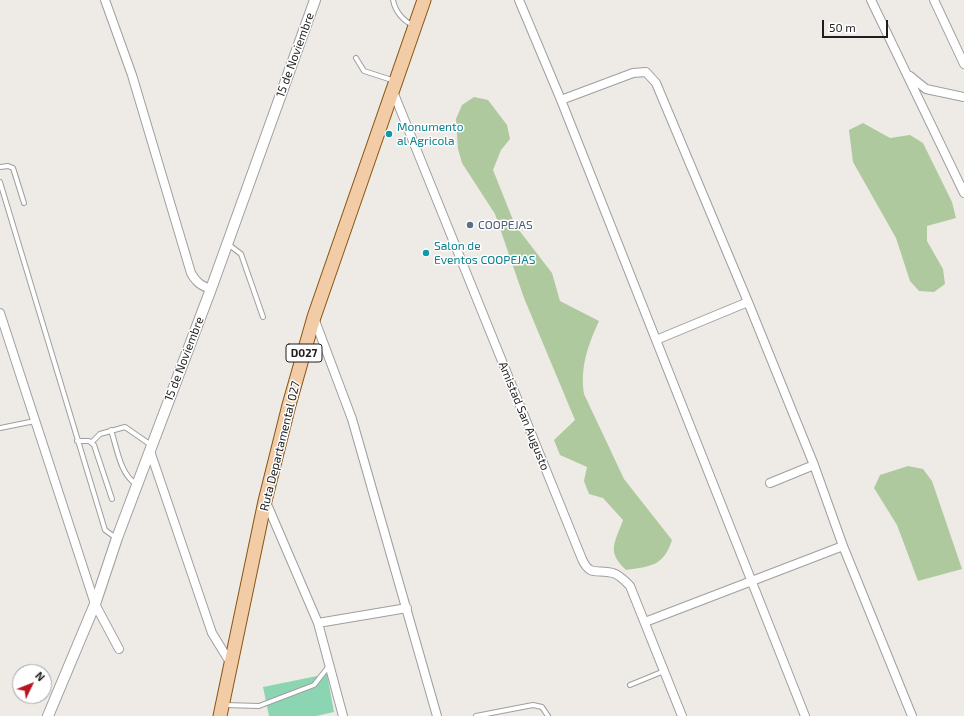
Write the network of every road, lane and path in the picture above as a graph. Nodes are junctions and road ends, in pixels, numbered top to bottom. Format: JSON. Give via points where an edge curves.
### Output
{"nodes":[{"id":1,"x":105,"y":0,"type":"edge"},
{"id":2,"x":315,"y":0,"type":"edge"},
{"id":3,"x":393,"y":0,"type":"edge"},
{"id":4,"x":424,"y":0,"type":"edge"},
{"id":5,"x":518,"y":0,"type":"edge"},
{"id":6,"x":871,"y":0,"type":"edge"},
{"id":7,"x":934,"y":0,"type":"edge"},
{"id":8,"x":415,"y":26,"type":"junction"},
{"id":9,"x":356,"y":58,"type":"dead end"},
{"id":10,"x":964,"y":64,"type":"edge"},
{"id":11,"x":902,"y":66,"type":"junction"},
{"id":12,"x":394,"y":85,"type":"junction"},
{"id":13,"x":964,"y":97,"type":"edge"},
{"id":14,"x":561,"y":100,"type":"junction"},
{"id":15,"x":0,"y":168,"type":"edge"},
{"id":16,"x":0,"y":182,"type":"edge"},
{"id":17,"x":964,"y":193,"type":"edge"},
{"id":18,"x":24,"y":203,"type":"dead end"},
{"id":19,"x":227,"y":244,"type":"junction"},
{"id":20,"x":211,"y":289,"type":"junction"},
{"id":21,"x":748,"y":302,"type":"junction"},
{"id":22,"x":0,"y":313,"type":"edge"},
{"id":23,"x":263,"y":317,"type":"dead end"},
{"id":24,"x":314,"y":317,"type":"junction"},
{"id":25,"x":656,"y":340,"type":"junction"},
{"id":26,"x":36,"y":421,"type":"junction"},
{"id":27,"x":0,"y":428,"type":"edge"},
{"id":28,"x":111,"y":430,"type":"junction"},
{"id":29,"x":77,"y":441,"type":"junction"},
{"id":30,"x":92,"y":442,"type":"junction"},
{"id":31,"x":151,"y":449,"type":"junction"},
{"id":32,"x":814,"y":465,"type":"junction"},
{"id":33,"x":770,"y":483,"type":"dead end"},
{"id":34,"x":137,"y":485,"type":"junction"},
{"id":35,"x":112,"y":500,"type":"dead end"},
{"id":36,"x":265,"y":501,"type":"junction"},
{"id":37,"x":117,"y":538,"type":"junction"},
{"id":38,"x":843,"y":546,"type":"junction"},
{"id":39,"x":752,"y":582,"type":"junction"},
{"id":40,"x":96,"y":604,"type":"junction"},
{"id":41,"x":407,"y":608,"type":"junction"},
{"id":42,"x":645,"y":622,"type":"junction"},
{"id":43,"x":318,"y":623,"type":"junction"},
{"id":44,"x":119,"y":649,"type":"dead end"},
{"id":45,"x":231,"y":664,"type":"junction"},
{"id":46,"x":329,"y":665,"type":"junction"},
{"id":47,"x":665,"y":671,"type":"junction"},
{"id":48,"x":630,"y":685,"type":"dead end"},
{"id":49,"x":222,"y":711,"type":"edge"},
{"id":50,"x":48,"y":716,"type":"edge"},
{"id":51,"x":343,"y":716,"type":"edge"},
{"id":52,"x":438,"y":716,"type":"edge"},
{"id":53,"x":476,"y":716,"type":"edge"},
{"id":54,"x":548,"y":716,"type":"edge"},
{"id":55,"x":682,"y":716,"type":"edge"},
{"id":56,"x":806,"y":716,"type":"edge"},
{"id":57,"x":912,"y":716,"type":"edge"}],
"edges":[{"from":1,"to":20,"type":"street","via":[[132,74],[191,272],[203,287]]},
{"from":2,"to":19,"type":"street","name":"15 de Noviembre"},
{"from":3,"to":8,"type":"lane","via":[[403,18]]},
{"from":4,"to":8,"type":"main road","name":"Ruta Departamental 027","number":"D027"},
{"from":5,"to":14,"type":"street"},
{"from":6,"to":11,"type":"street"},
{"from":7,"to":10,"type":"street"},
{"from":8,"to":12,"type":"main road","name":"Ruta Departamental 027","number":"D027"},
{"from":9,"to":12,"type":"lane","via":[[364,71]]},
{"from":11,"to":13,"type":"street","via":[[915,82],[926,89]]},
{"from":11,"to":17,"type":"street"},
{"from":12,"to":24,"type":"main road","name":"Ruta Departamental 027","number":"D027"},
{"from":12,"to":42,"type":"street","name":"Amistad San Augusto","via":[[584,563],[593,572],[623,578],[630,586]]},
{"from":14,"to":21,"type":"street","via":[[633,73],[646,72],[656,83]]},
{"from":14,"to":25,"type":"street"},
{"from":15,"to":18,"type":"lane","via":[[13,168]]},
{"from":16,"to":29,"type":"lane"},
{"from":19,"to":20,"type":"street","name":"15 de Noviembre"},
{"from":19,"to":23,"type":"lane","via":[[241,254]]},
{"from":20,"to":31,"type":"street","name":"15 de Noviembre"},
{"from":21,"to":25,"type":"street"},
{"from":21,"to":32,"type":"street"},
{"from":22,"to":26,"type":"street"},
{"from":24,"to":36,"type":"main road","name":"Ruta Departamental 027","number":"D027"},
{"from":24,"to":41,"type":"street","via":[[352,419]]},
{"from":25,"to":39,"type":"street"},
{"from":26,"to":27,"type":"lane"},
{"from":26,"to":40,"type":"street"},
{"from":28,"to":30,"type":"lane","via":[[100,434]]},
{"from":28,"to":31,"type":"lane","via":[[128,428]]},
{"from":28,"to":34,"type":"lane","via":[[125,473]]},
{"from":29,"to":30,"type":"lane"},
{"from":29,"to":37,"type":"lane","via":[[105,530]]},
{"from":30,"to":35,"type":"lane"},
{"from":31,"to":34,"type":"street","name":"15 de Noviembre"},
{"from":31,"to":45,"type":"street","via":[[212,633]]},
{"from":32,"to":33,"type":"street"},
{"from":32,"to":38,"type":"street"},
{"from":34,"to":37,"type":"street","name":"15 de Noviembre"},
{"from":36,"to":43,"type":"street"},
{"from":36,"to":45,"type":"main road","name":"Ruta Departamental 027","number":"D027"},
{"from":37,"to":40,"type":"street","name":"15 de Noviembre"},
{"from":38,"to":39,"type":"street"},
{"from":38,"to":57,"type":"street"},
{"from":39,"to":42,"type":"street"},
{"from":39,"to":56,"type":"street"},
{"from":40,"to":44,"type":"street"},
{"from":40,"to":50,"type":"street","name":"15 de Noviembre"},
{"from":41,"to":43,"type":"street"},
{"from":41,"to":52,"type":"street"},
{"from":42,"to":47,"type":"street","name":"Amistad San Augusto"},
{"from":43,"to":46,"type":"street"},
{"from":45,"to":49,"type":"main road","name":"Ruta Departamental 027","number":"D027"},
{"from":46,"to":49,"type":"lane","via":[[314,685],[259,706]]},
{"from":46,"to":51,"type":"street"},
{"from":47,"to":48,"type":"lane"},
{"from":47,"to":55,"type":"street","name":"Amistad San Augusto"},
{"from":53,"to":54,"type":"lane","via":[[533,705],[542,707]]}]}
